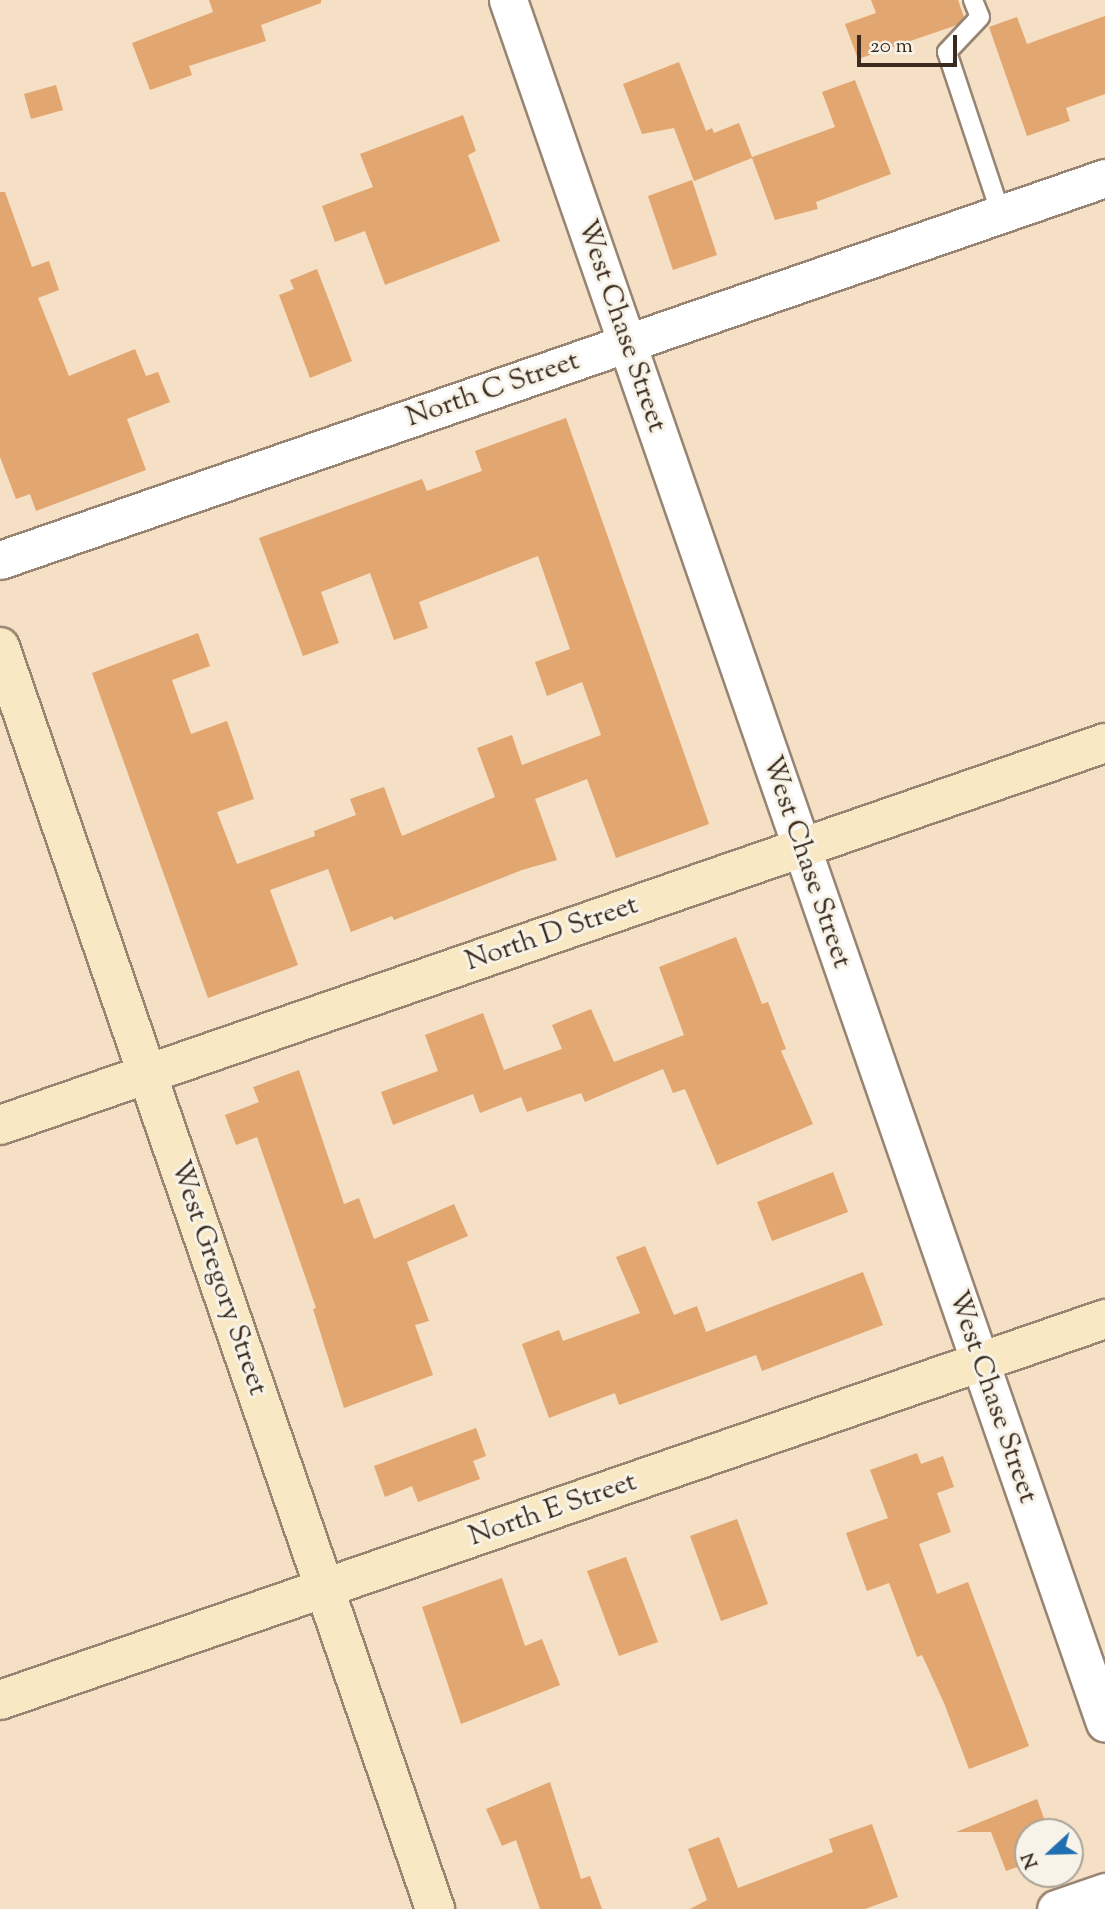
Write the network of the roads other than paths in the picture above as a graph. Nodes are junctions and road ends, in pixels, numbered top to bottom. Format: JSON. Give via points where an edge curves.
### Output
{"nodes":[{"id":1,"x":508,"y":0,"type":"edge"},
{"id":2,"x":973,"y":0,"type":"edge"},
{"id":3,"x":1105,"y":178,"type":"edge"},
{"id":4,"x":1001,"y":214,"type":"junction"},
{"id":5,"x":627,"y":344,"type":"junction"},
{"id":6,"x":0,"y":560,"type":"edge"},
{"id":7,"x":0,"y":647,"type":"edge"},
{"id":8,"x":1105,"y":743,"type":"edge"},
{"id":9,"x":801,"y":847,"type":"junction"},
{"id":10,"x":148,"y":1074,"type":"junction"},
{"id":11,"x":0,"y":1125,"type":"edge"},
{"id":12,"x":1105,"y":1319,"type":"edge"},
{"id":13,"x":980,"y":1362,"type":"junction"},
{"id":14,"x":325,"y":1588,"type":"junction"},
{"id":15,"x":0,"y":1700,"type":"edge"},
{"id":16,"x":1105,"y":1723,"type":"edge"},
{"id":17,"x":1105,"y":1892,"type":"edge"},
{"id":18,"x":435,"y":1909,"type":"edge"},
{"id":19,"x":1056,"y":1909,"type":"edge"}],
"edges":[{"from":1,"to":5,"type":"street","name":"West Chase Street"},
{"from":2,"to":4,"type":"lane","via":[[980,17],[947,52]]},
{"from":3,"to":4,"type":"street","name":"North C Street"},
{"from":4,"to":5,"type":"street","name":"North C Street"},
{"from":5,"to":6,"type":"street","name":"North C Street"},
{"from":5,"to":9,"type":"street","name":"West Chase Street"},
{"from":7,"to":10,"type":"street","name":"West Gregory Street"},
{"from":8,"to":9,"type":"street","name":"North D Street"},
{"from":9,"to":10,"type":"street","name":"North D Street"},
{"from":9,"to":13,"type":"street","name":"West Chase Street"},
{"from":10,"to":11,"type":"street","name":"North D Street"},
{"from":10,"to":14,"type":"street","name":"West Gregory Street"},
{"from":12,"to":13,"type":"street","name":"North E Street"},
{"from":13,"to":14,"type":"street","name":"North E Street"},
{"from":13,"to":16,"type":"street","name":"West Chase Street"},
{"from":14,"to":15,"type":"street","name":"North E Street"},
{"from":14,"to":18,"type":"street","name":"West Gregory Street"},
{"from":17,"to":19,"type":"street"}]}
